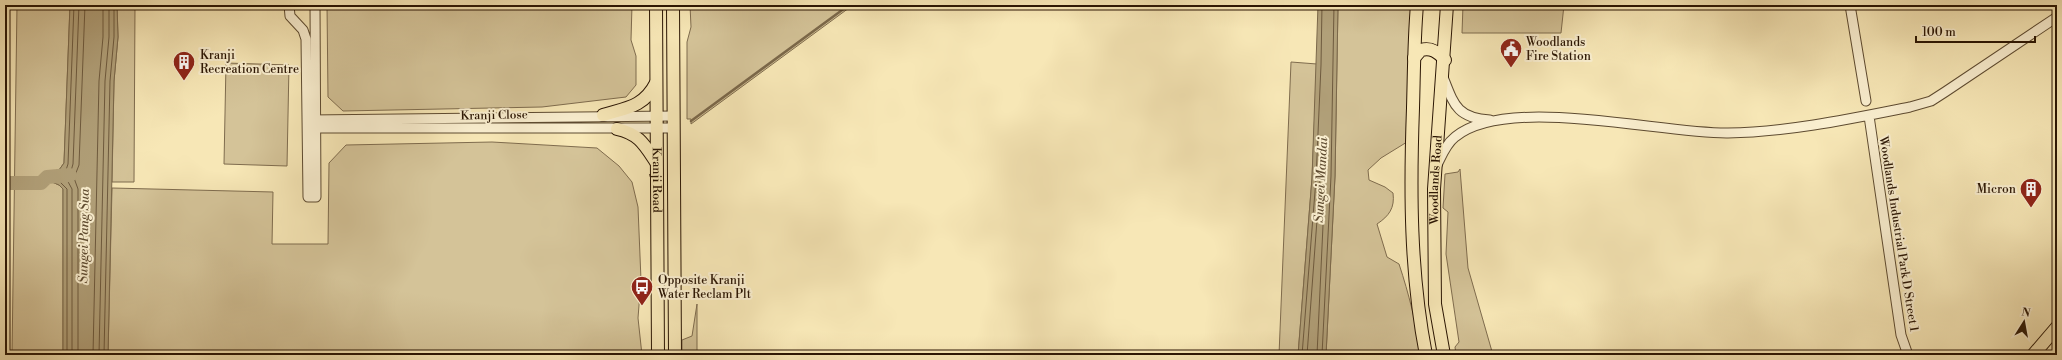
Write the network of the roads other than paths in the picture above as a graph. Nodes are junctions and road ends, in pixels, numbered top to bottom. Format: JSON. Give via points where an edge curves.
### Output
{"nodes":[{"id":1,"x":289,"y":5,"type":"edge"},
{"id":2,"x":314,"y":5,"type":"edge"},
{"id":3,"x":656,"y":5,"type":"edge"},
{"id":4,"x":673,"y":5,"type":"edge"},
{"id":5,"x":1418,"y":5,"type":"edge"},
{"id":6,"x":1447,"y":5,"type":"edge"},
{"id":7,"x":1850,"y":5,"type":"edge"},
{"id":8,"x":2057,"y":17,"type":"edge"},
{"id":9,"x":1414,"y":58,"type":"junction"},
{"id":10,"x":1445,"y":60,"type":"junction"},
{"id":11,"x":1443,"y":77,"type":"junction"},
{"id":12,"x":656,"y":83,"type":"junction"},
{"id":13,"x":1866,"y":101,"type":"dead end"},
{"id":14,"x":603,"y":115,"type":"junction"},
{"id":15,"x":1869,"y":116,"type":"junction"},
{"id":16,"x":1496,"y":120,"type":"junction"},
{"id":17,"x":656,"y":122,"type":"junction"},
{"id":18,"x":673,"y":122,"type":"junction"},
{"id":19,"x":311,"y":124,"type":"junction"},
{"id":20,"x":617,"y":129,"type":"junction"},
{"id":21,"x":656,"y":162,"type":"junction"},
{"id":22,"x":1436,"y":166,"type":"junction"},
{"id":23,"x":2057,"y":327,"type":"edge"},
{"id":24,"x":658,"y":355,"type":"edge"},
{"id":25,"x":675,"y":355,"type":"edge"},
{"id":26,"x":1426,"y":355,"type":"edge"},
{"id":27,"x":1444,"y":355,"type":"edge"},
{"id":28,"x":1908,"y":355,"type":"edge"},
{"id":29,"x":2033,"y":355,"type":"edge"}],
"edges":[{"from":1,"to":19,"type":"street","via":[[290,16],[303,30],[306,40]]},
{"from":2,"to":19,"type":"street"},
{"from":3,"to":12,"type":"main road","name":"Kranji Road"},
{"from":4,"to":18,"type":"main road","name":"Kranji Road"},
{"from":5,"to":9,"type":"main road","name":"Woodlands Road"},
{"from":6,"to":10,"type":"main road","name":"Woodlands Road"},
{"from":7,"to":13,"type":"street"},
{"from":8,"to":15,"type":"street","via":[[1931,101]]},
{"from":9,"to":10,"type":"main road","via":[[1421,50],[1430,49]]},
{"from":9,"to":26,"type":"main road","name":"Woodlands Road","via":[[1411,206],[1416,288]]},
{"from":10,"to":11,"type":"main road","name":"Woodlands Road"},
{"from":11,"to":16,"type":"street","via":[[1460,111],[1474,119]]},
{"from":11,"to":22,"type":"main road","name":"Woodlands Road"},
{"from":12,"to":14,"type":"main road","via":[[650,95],[642,102]]},
{"from":12,"to":17,"type":"main road","name":"Kranji Road"},
{"from":14,"to":17,"type":"street","name":"Kranji Close"},
{"from":14,"to":19,"type":"street","name":"Kranji Close"},
{"from":15,"to":16,"type":"street","via":[[1774,130],[1728,133],[1687,132],[1561,117]]},
{"from":15,"to":28,"type":"street","name":"Woodlands Industrial Park D Street 1","via":[[1901,335]]},
{"from":16,"to":22,"type":"street","via":[[1469,129],[1455,137],[1447,145]]},
{"from":17,"to":18,"type":"street","name":"Kranji Close"},
{"from":17,"to":20,"type":"street","name":"Kranji Close"},
{"from":17,"to":21,"type":"main road","name":"Kranji Road"},
{"from":18,"to":25,"type":"main road","name":"Kranji Road"},
{"from":19,"to":19,"type":"street","via":[[316,197],[308,197]]},
{"from":19,"to":20,"type":"street","name":"Kranji Close"},
{"from":20,"to":21,"type":"main road","via":[[630,132],[641,141]]},
{"from":21,"to":24,"type":"main road","name":"Kranji Road"},
{"from":22,"to":27,"type":"main road","name":"Woodlands Road","via":[[1435,304]]},
{"from":23,"to":29,"type":"main road"}]}
